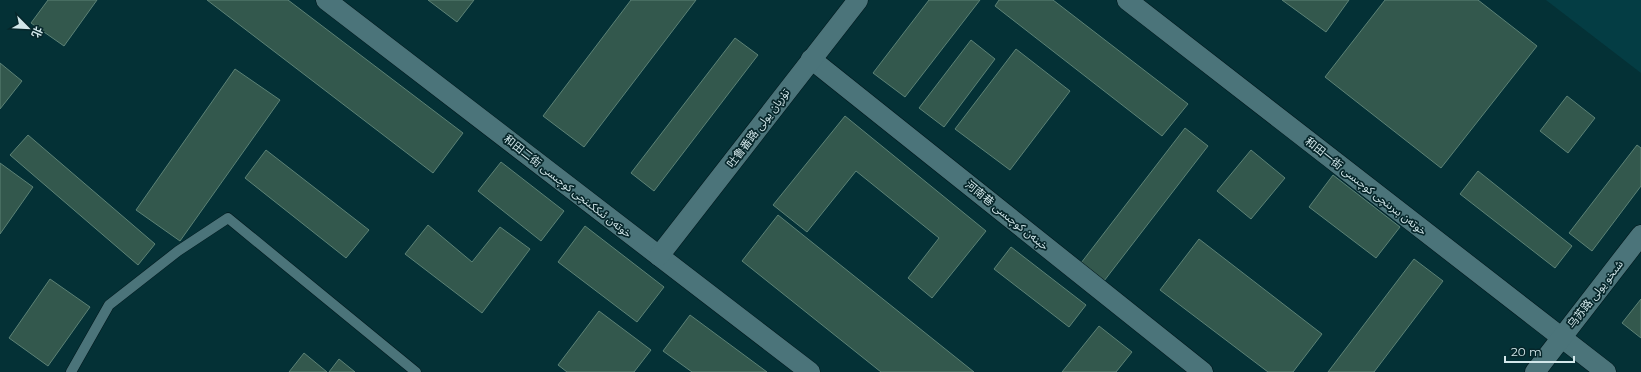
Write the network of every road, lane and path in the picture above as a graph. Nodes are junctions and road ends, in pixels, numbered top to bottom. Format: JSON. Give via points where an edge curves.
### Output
{"nodes":[{"id":1,"x":326,"y":0,"type":"edge"},
{"id":2,"x":858,"y":0,"type":"edge"},
{"id":3,"x":1127,"y":0,"type":"edge"},
{"id":4,"x":811,"y":59,"type":"junction"},
{"id":5,"x":1641,"y":235,"type":"edge"},
{"id":6,"x":659,"y":256,"type":"junction"},
{"id":7,"x":1561,"y":338,"type":"junction"},
{"id":8,"x":71,"y":372,"type":"edge"},
{"id":9,"x":416,"y":372,"type":"edge"},
{"id":10,"x":810,"y":372,"type":"edge"},
{"id":11,"x":1203,"y":372,"type":"edge"},
{"id":12,"x":1535,"y":372,"type":"edge"},
{"id":13,"x":1606,"y":372,"type":"edge"}],
"edges":[{"from":1,"to":6,"type":"street","name":"和田二街 خوتەن ئىككىنچى كوچىسى"},
{"from":2,"to":4,"type":"street","name":"吐鲁番路 تۇرپان يولى"},
{"from":3,"to":7,"type":"street","name":"和田一街 خوتەن بىرىنچى كوچىسى"},
{"from":4,"to":6,"type":"street","name":"吐鲁番路 تۇرپان يولى"},
{"from":4,"to":11,"type":"street","name":"河南巷 خېنەن كوچىسى"},
{"from":5,"to":7,"type":"street","name":"乌苏路 شىخو يولى"},
{"from":6,"to":10,"type":"street","name":"和田二街 خوتەن ئىككىنچى كوچىسى"},
{"from":7,"to":12,"type":"street","name":"乌苏路 شىخو يولى"},
{"from":7,"to":13,"type":"street","name":"和田一街 خوتەن بىرىنچى كوچىسى"},
{"from":8,"to":9,"type":"lane","via":[[109,305],[178,251],[228,218]]}]}
